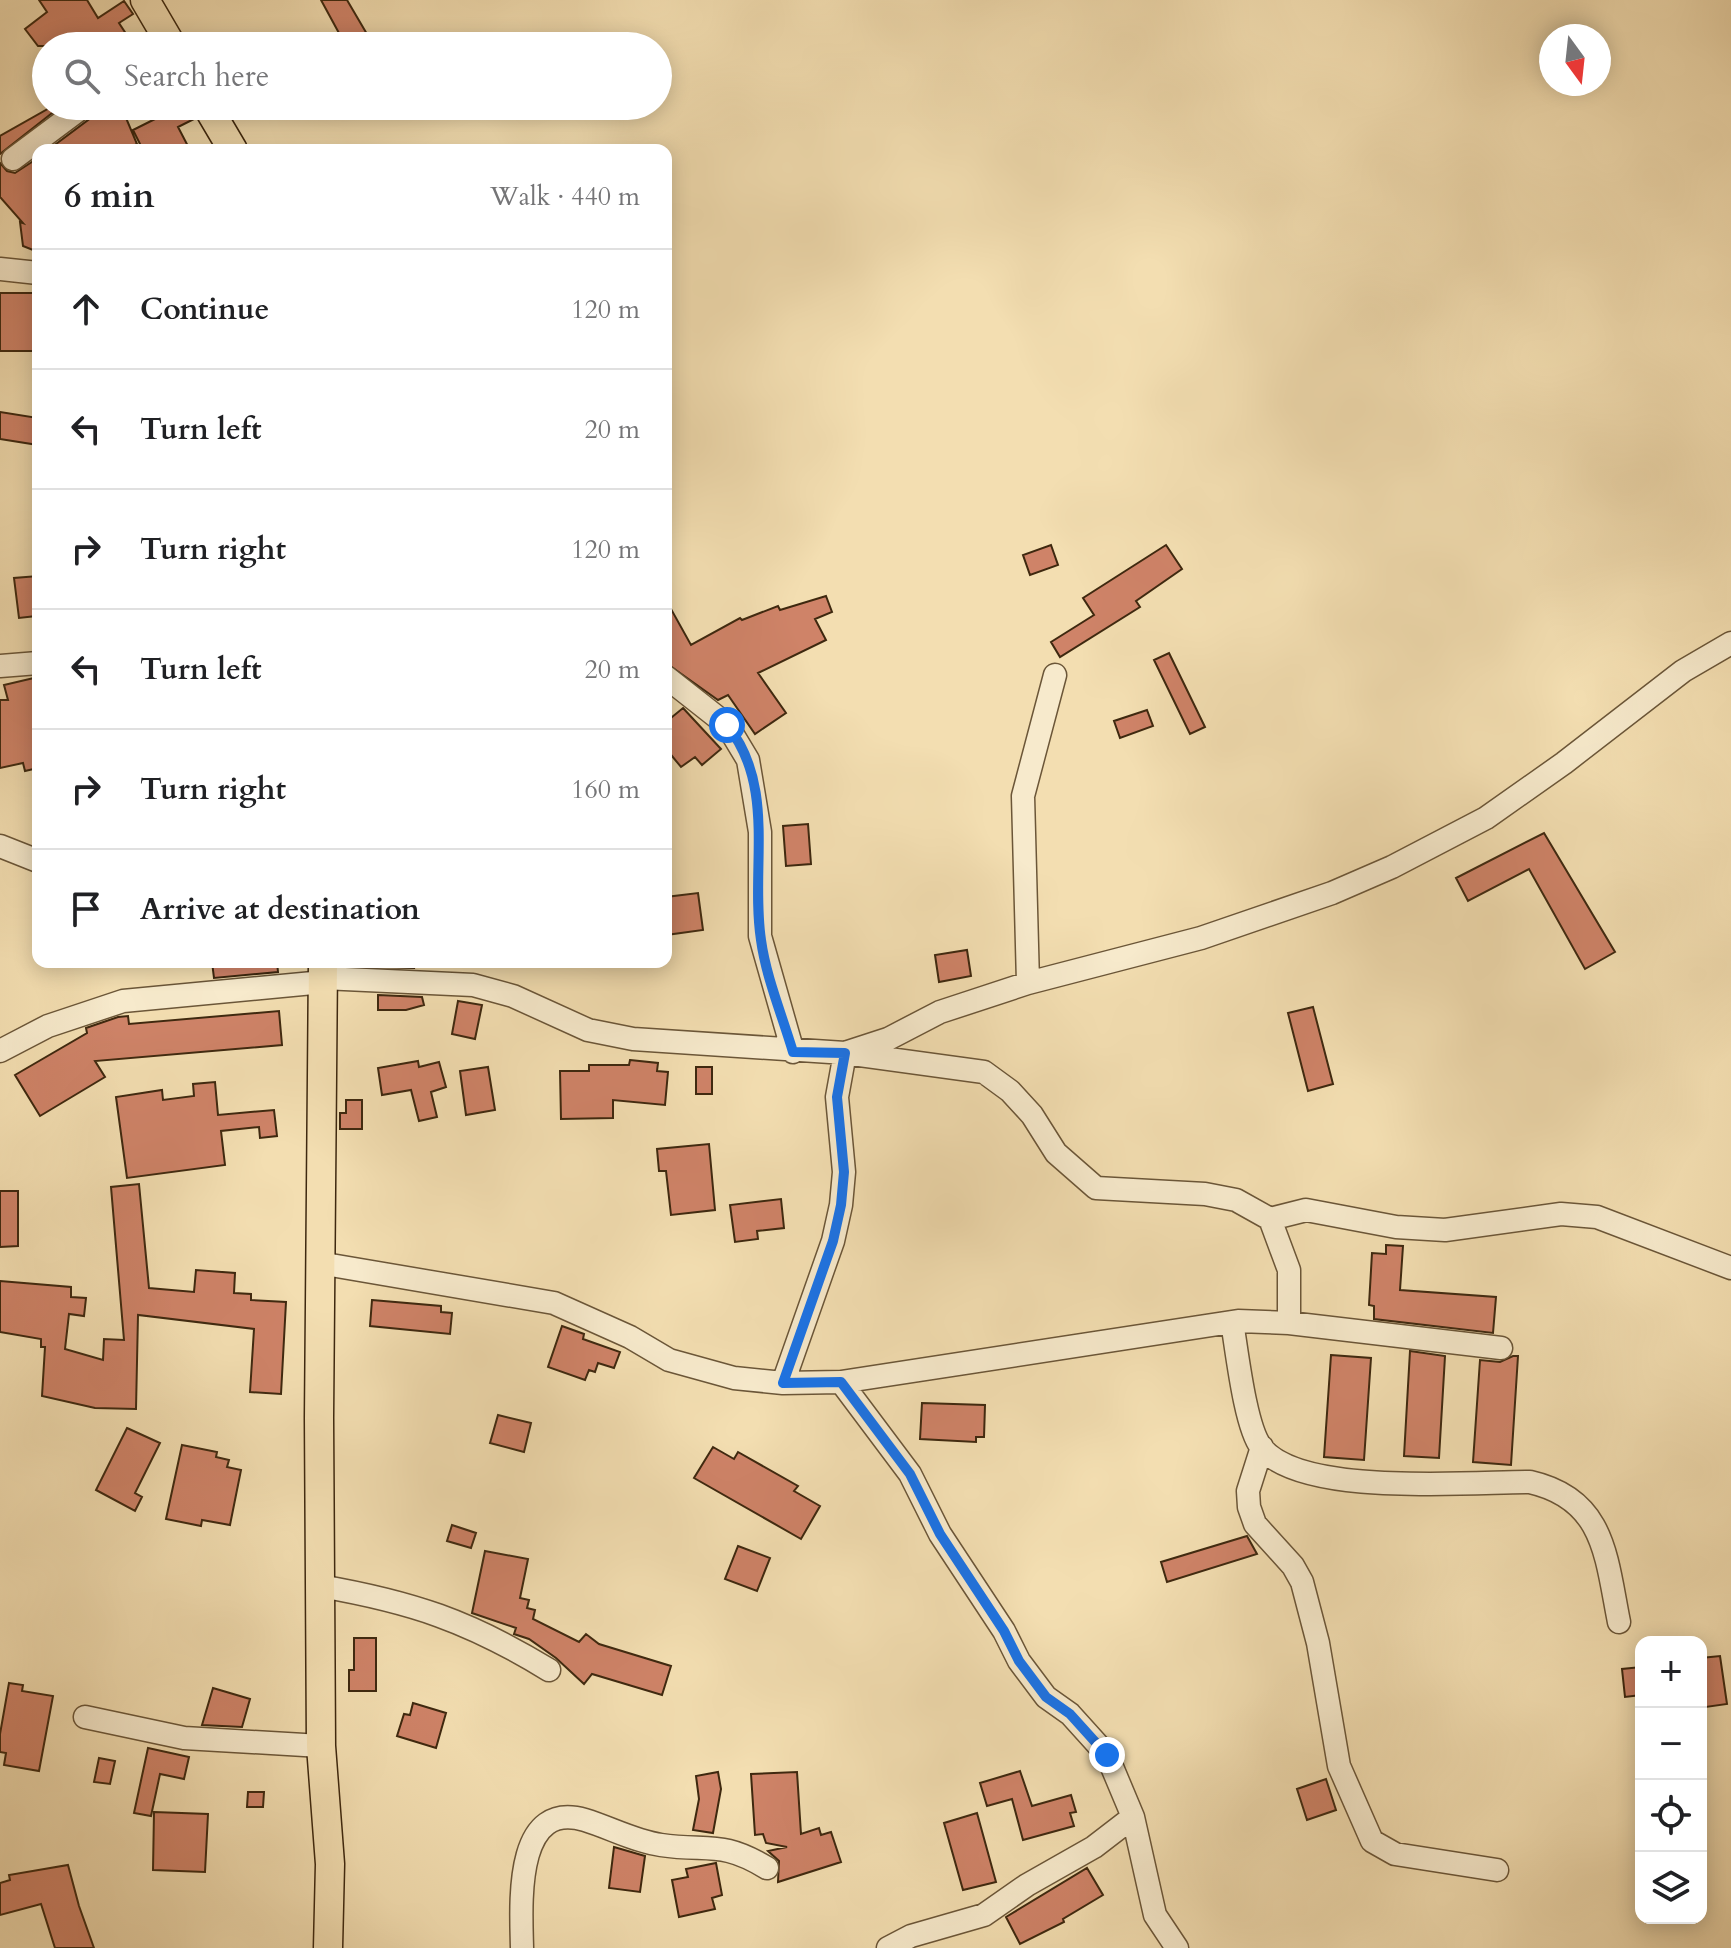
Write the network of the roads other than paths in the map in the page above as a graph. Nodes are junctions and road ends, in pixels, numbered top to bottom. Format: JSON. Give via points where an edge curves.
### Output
{"nodes":[{"id":1,"x":145,"y":0,"type":"edge"},
{"id":2,"x":162,"y":32,"type":"edge"},
{"id":3,"x":65,"y":120,"type":"edge"},
{"id":4,"x":215,"y":120,"type":"edge"},
{"id":5,"x":33,"y":144,"type":"edge"},
{"id":6,"x":229,"y":144,"type":"edge"},
{"id":7,"x":32,"y":145,"type":"edge"},
{"id":8,"x":13,"y":159,"type":"dead end"},
{"id":9,"x":0,"y":269,"type":"edge"},
{"id":10,"x":32,"y":272,"type":"edge"},
{"id":11,"x":1731,"y":643,"type":"edge"},
{"id":12,"x":32,"y":663,"type":"edge"},
{"id":13,"x":0,"y":666,"type":"edge"},
{"id":14,"x":1055,"y":675,"type":"dead end"},
{"id":15,"x":672,"y":682,"type":"edge"},
{"id":16,"x":0,"y":846,"type":"edge"},
{"id":17,"x":32,"y":859,"type":"edge"},
{"id":18,"x":323,"y":970,"type":"edge"},
{"id":19,"x":1028,"y":983,"type":"junction"},
{"id":20,"x":0,"y":1051,"type":"edge"},
{"id":21,"x":793,"y":1052,"type":"junction"},
{"id":22,"x":845,"y":1053,"type":"junction"},
{"id":23,"x":1270,"y":1219,"type":"junction"},
{"id":24,"x":319,"y":1263,"type":"junction"},
{"id":25,"x":1731,"y":1268,"type":"edge"},
{"id":26,"x":1232,"y":1322,"type":"junction"},
{"id":27,"x":1289,"y":1323,"type":"junction"},
{"id":28,"x":1501,"y":1348,"type":"dead end"},
{"id":29,"x":841,"y":1382,"type":"junction"},
{"id":30,"x":783,"y":1383,"type":"junction"},
{"id":31,"x":1262,"y":1447,"type":"junction"},
{"id":32,"x":320,"y":1586,"type":"junction"},
{"id":33,"x":1619,"y":1622,"type":"dead end"},
{"id":34,"x":549,"y":1670,"type":"dead end"},
{"id":35,"x":85,"y":1717,"type":"dead end"},
{"id":36,"x":321,"y":1746,"type":"junction"},
{"id":37,"x":1133,"y":1817,"type":"junction"},
{"id":38,"x":767,"y":1868,"type":"dead end"},
{"id":39,"x":1497,"y":1870,"type":"dead end"},
{"id":40,"x":328,"y":1948,"type":"edge"},
{"id":41,"x":522,"y":1948,"type":"edge"},
{"id":42,"x":888,"y":1948,"type":"edge"},
{"id":43,"x":1177,"y":1948,"type":"edge"}],
"edges":[{"from":1,"to":2,"type":"main road"},
{"from":3,"to":5,"type":"street"},
{"from":4,"to":6,"type":"main road"},
{"from":7,"to":8,"type":"street"},
{"from":9,"to":10,"type":"street"},
{"from":11,"to":19,"type":"street","via":[[1683,671],[1486,818],[1392,867],[1201,938]]},
{"from":12,"to":13,"type":"street"},
{"from":14,"to":19,"type":"street","via":[[1023,796]]},
{"from":15,"to":21,"type":"street","via":[[727,725],[748,760],[760,832],[760,936]]},
{"from":16,"to":17,"type":"street"},
{"from":18,"to":20,"type":"street","via":[[313,983],[123,1001],[48,1026]]},
{"from":18,"to":21,"type":"street","via":[[473,985],[513,996],[588,1030],[633,1039]]},
{"from":18,"to":24,"type":"main road"},
{"from":19,"to":22,"type":"street","via":[[940,1012],[888,1039]]},
{"from":21,"to":22,"type":"street"},
{"from":22,"to":23,"type":"street","via":[[984,1072],[1010,1091],[1056,1153],[1096,1188],[1205,1194],[1236,1200]]},
{"from":22,"to":30,"type":"street","via":[[837,1097],[844,1172],[841,1205]]},
{"from":23,"to":25,"type":"street","via":[[1306,1210],[1396,1227],[1445,1230],[1561,1214],[1597,1217]]},
{"from":23,"to":27,"type":"street","via":[[1289,1270]]},
{"from":24,"to":30,"type":"street","via":[[554,1303],[696,1369]]},
{"from":24,"to":32,"type":"main road"},
{"from":26,"to":27,"type":"street"},
{"from":26,"to":29,"type":"street"},
{"from":26,"to":31,"type":"street","via":[[1254,1435]]},
{"from":27,"to":28,"type":"street"},
{"from":29,"to":30,"type":"street"},
{"from":29,"to":37,"type":"street","via":[[910,1474],[940,1534],[1019,1661],[1046,1697],[1070,1714],[1107,1755]]},
{"from":31,"to":33,"type":"street","via":[[1297,1469],[1353,1482],[1530,1482],[1557,1488],[1577,1502],[1603,1544]]},
{"from":31,"to":39,"type":"street","via":[[1248,1491],[1249,1507],[1255,1524],[1302,1582],[1339,1766],[1372,1841],[1395,1854]]},
{"from":32,"to":34,"type":"street","via":[[443,1614]]},
{"from":32,"to":36,"type":"main road"},
{"from":35,"to":36,"type":"street","via":[[184,1738]]},
{"from":36,"to":40,"type":"main road","via":[[330,1864]]},
{"from":37,"to":42,"type":"street","via":[[984,1915]]},
{"from":37,"to":43,"type":"street","via":[[1155,1915]]},
{"from":38,"to":41,"type":"street","via":[[742,1852],[663,1845],[559,1816],[541,1827],[529,1850],[521,1888]]}]}
